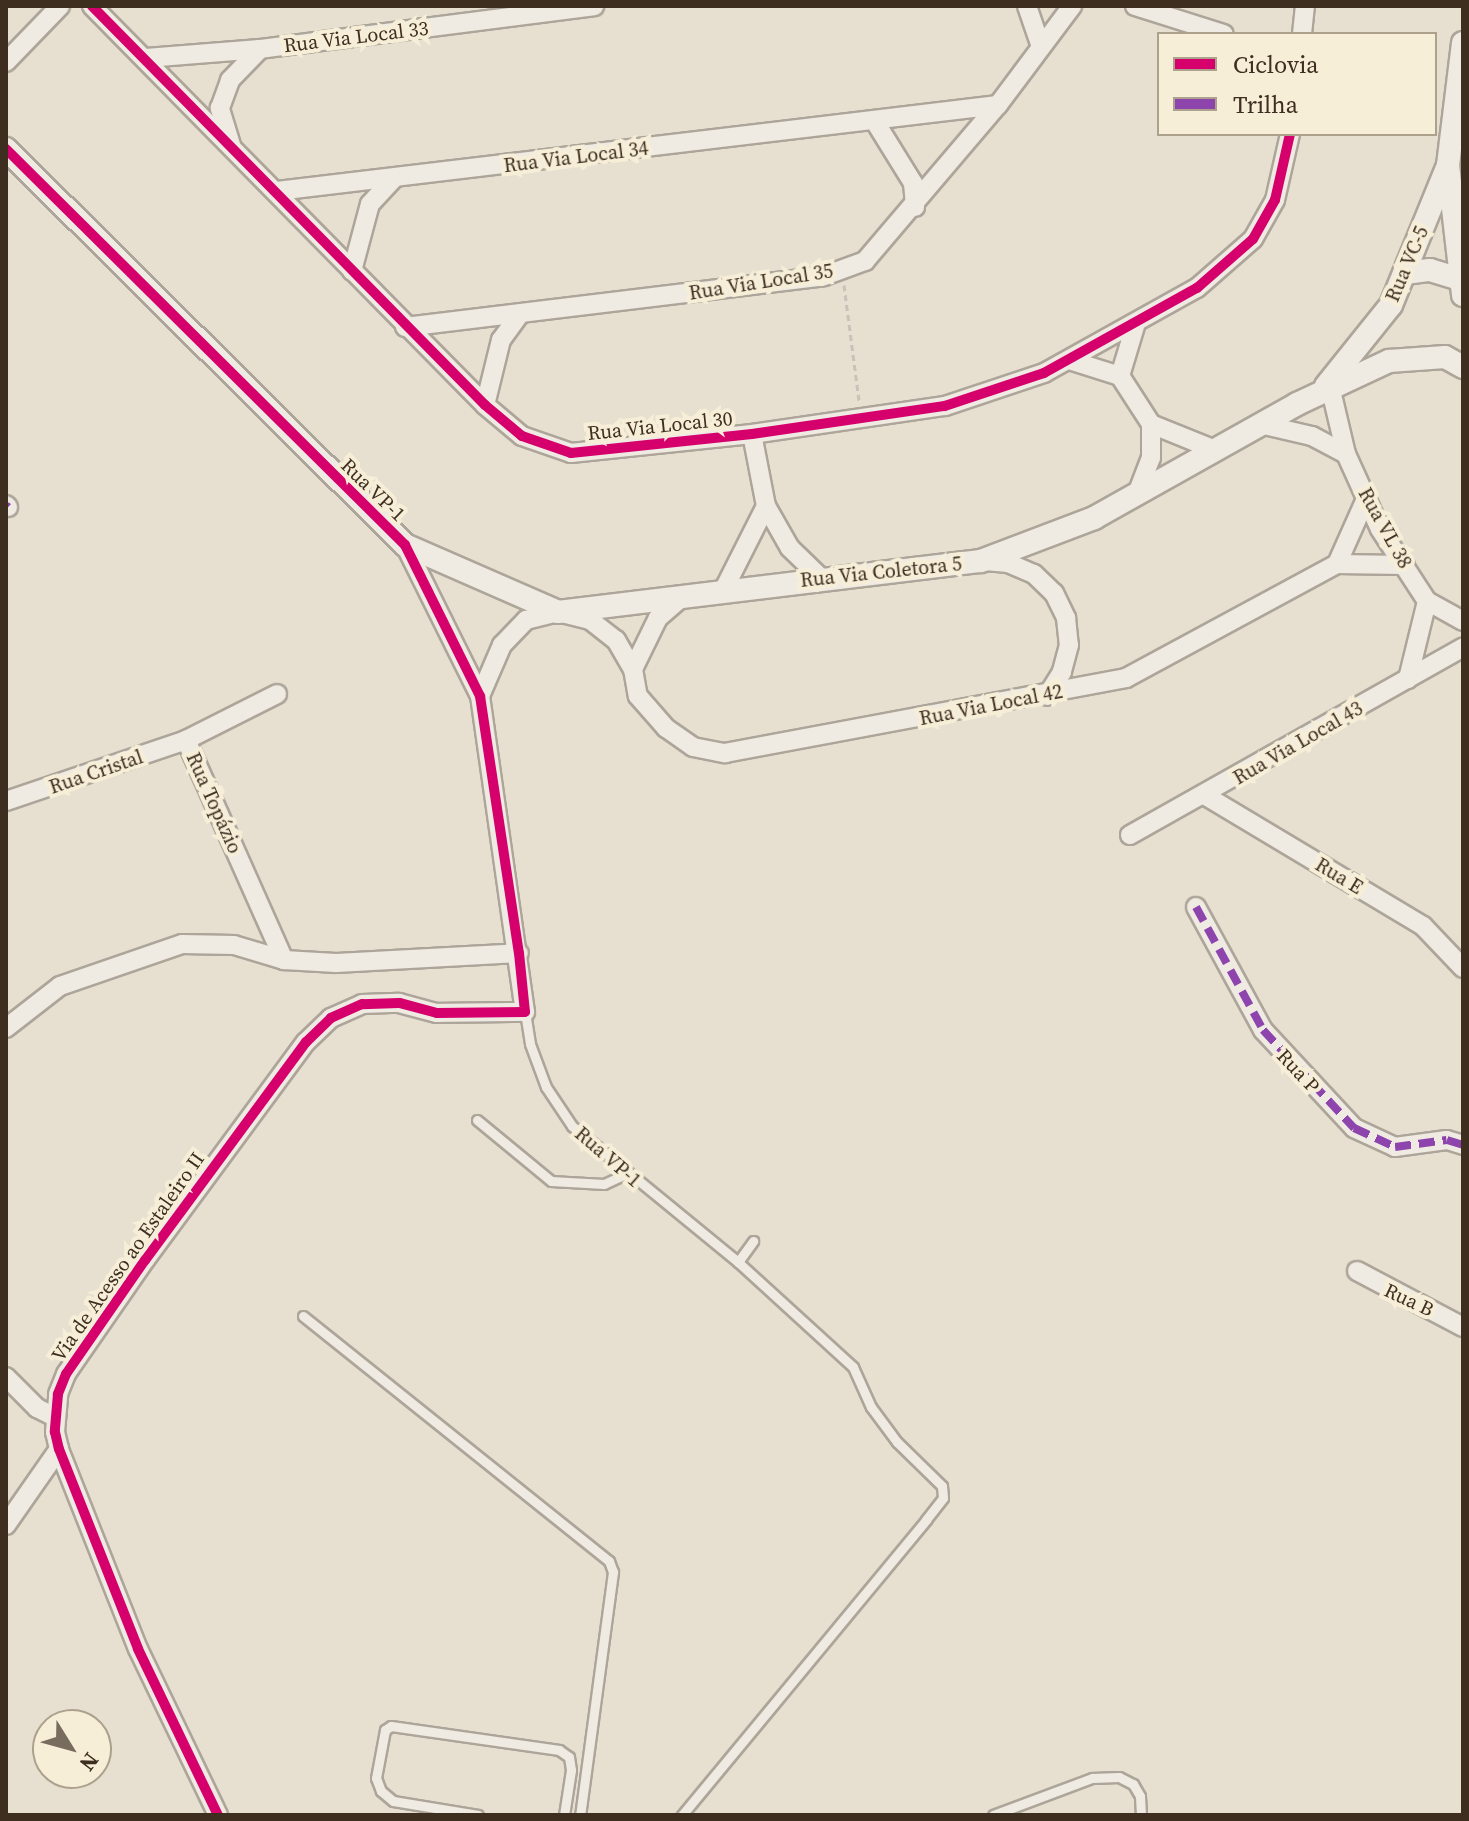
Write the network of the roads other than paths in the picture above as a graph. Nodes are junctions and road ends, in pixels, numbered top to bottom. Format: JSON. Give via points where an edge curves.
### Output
{"nodes":[{"id":1,"x":60,"y":6,"type":"edge"},
{"id":2,"x":92,"y":6,"type":"edge"},
{"id":3,"x":594,"y":6,"type":"edge"},
{"id":4,"x":1027,"y":6,"type":"edge"},
{"id":5,"x":1072,"y":6,"type":"edge"},
{"id":6,"x":1135,"y":6,"type":"edge"},
{"id":7,"x":1305,"y":6,"type":"edge"},
{"id":8,"x":1218,"y":32,"type":"edge"},
{"id":9,"x":1302,"y":32,"type":"edge"},
{"id":10,"x":1463,"y":43,"type":"edge"},
{"id":11,"x":1041,"y":47,"type":"junction"},
{"id":12,"x":260,"y":49,"type":"junction"},
{"id":13,"x":146,"y":58,"type":"junction"},
{"id":14,"x":6,"y":62,"type":"edge"},
{"id":15,"x":998,"y":105,"type":"junction"},
{"id":16,"x":874,"y":120,"type":"junction"},
{"id":17,"x":1290,"y":136,"type":"edge"},
{"id":18,"x":6,"y":149,"type":"edge"},
{"id":19,"x":233,"y":152,"type":"junction"},
{"id":20,"x":1448,"y":165,"type":"junction"},
{"id":21,"x":393,"y":179,"type":"junction"},
{"id":22,"x":277,"y":191,"type":"junction"},
{"id":23,"x":915,"y":207,"type":"junction"},
{"id":24,"x":352,"y":271,"type":"junction"},
{"id":25,"x":1405,"y":273,"type":"junction"},
{"id":26,"x":1461,"y":287,"type":"edge"},
{"id":27,"x":519,"y":315,"type":"junction"},
{"id":28,"x":1136,"y":323,"type":"junction"},
{"id":29,"x":405,"y":327,"type":"junction"},
{"id":30,"x":1367,"y":335,"type":"junction"},
{"id":31,"x":1457,"y":357,"type":"edge"},
{"id":32,"x":1069,"y":360,"type":"junction"},
{"id":33,"x":1389,"y":361,"type":"junction"},
{"id":34,"x":1120,"y":376,"type":"junction"},
{"id":35,"x":1327,"y":386,"type":"junction"},
{"id":36,"x":485,"y":405,"type":"junction"},
{"id":37,"x":1151,"y":424,"type":"junction"},
{"id":38,"x":1260,"y":424,"type":"junction"},
{"id":39,"x":752,"y":434,"type":"junction"},
{"id":40,"x":1215,"y":450,"type":"junction"},
{"id":41,"x":1346,"y":454,"type":"junction"},
{"id":42,"x":1185,"y":467,"type":"joint"},
{"id":43,"x":1137,"y":494,"type":"junction"},
{"id":44,"x":1366,"y":499,"type":"junction"},
{"id":45,"x":766,"y":506,"type":"junction"},
{"id":46,"x":405,"y":545,"type":"junction"},
{"id":47,"x":981,"y":561,"type":"junction"},
{"id":48,"x":1337,"y":564,"type":"junction"},
{"id":49,"x":1405,"y":565,"type":"junction"},
{"id":50,"x":822,"y":579,"type":"junction"},
{"id":51,"x":723,"y":591,"type":"junction"},
{"id":52,"x":683,"y":596,"type":"junction"},
{"id":53,"x":1427,"y":601,"type":"junction"},
{"id":54,"x":558,"y":612,"type":"junction"},
{"id":55,"x":1463,"y":621,"type":"edge"},
{"id":56,"x":1463,"y":647,"type":"edge"},
{"id":57,"x":633,"y":669,"type":"junction"},
{"id":58,"x":1408,"y":679,"type":"junction"},
{"id":59,"x":277,"y":694,"type":"dead end"},
{"id":60,"x":480,"y":696,"type":"junction"},
{"id":61,"x":1047,"y":696,"type":"junction"},
{"id":62,"x":186,"y":740,"type":"junction"},
{"id":63,"x":1206,"y":796,"type":"junction"},
{"id":64,"x":6,"y":801,"type":"edge"},
{"id":65,"x":1130,"y":835,"type":"dead end"},
{"id":66,"x":1196,"y":907,"type":"dead end"},
{"id":67,"x":519,"y":953,"type":"junction"},
{"id":68,"x":284,"y":960,"type":"junction"},
{"id":69,"x":1463,"y":968,"type":"edge"},
{"id":70,"x":525,"y":1012,"type":"junction"},
{"id":71,"x":6,"y":1028,"type":"edge"},
{"id":72,"x":477,"y":1120,"type":"dead end"},
{"id":73,"x":1463,"y":1145,"type":"edge"},
{"id":74,"x":625,"y":1174,"type":"junction"},
{"id":75,"x":753,"y":1241,"type":"dead end"},
{"id":76,"x":738,"y":1262,"type":"junction"},
{"id":77,"x":1357,"y":1271,"type":"dead end"},
{"id":78,"x":303,"y":1316,"type":"dead end"},
{"id":79,"x":1463,"y":1327,"type":"edge"},
{"id":80,"x":6,"y":1377,"type":"edge"},
{"id":81,"x":55,"y":1417,"type":"junction"},
{"id":82,"x":59,"y":1449,"type":"junction"},
{"id":83,"x":6,"y":1525,"type":"edge"},
{"id":84,"x":998,"y":1814,"type":"edge"},
{"id":85,"x":218,"y":1815,"type":"edge"},
{"id":86,"x":478,"y":1815,"type":"edge"},
{"id":87,"x":564,"y":1815,"type":"edge"},
{"id":88,"x":580,"y":1815,"type":"edge"},
{"id":89,"x":682,"y":1815,"type":"edge"},
{"id":90,"x":1141,"y":1815,"type":"edge"}],
"edges":[{"from":1,"to":14,"type":"street"},
{"from":2,"to":13,"type":"street","name":"Rua Via Local 30"},
{"from":3,"to":12,"type":"street","name":"Rua Via Local 33"},
{"from":4,"to":11,"type":"street"},
{"from":5,"to":11,"type":"street","name":"Rua Via Local 35"},
{"from":6,"to":8,"type":"street"},
{"from":7,"to":9,"type":"street"},
{"from":10,"to":20,"type":"street"},
{"from":11,"to":15,"type":"street","name":"Rua Via Local 35"},
{"from":12,"to":13,"type":"street","name":"Rua Via Local 33"},
{"from":12,"to":19,"type":"street","name":"Rua Via Local 33","via":[[230,80],[220,108]]},
{"from":13,"to":19,"type":"street","name":"Rua Via Local 30"},
{"from":15,"to":16,"type":"street","name":"Rua Via Local 34"},
{"from":15,"to":23,"type":"street","name":"Rua Via Local 35"},
{"from":16,"to":21,"type":"street","name":"Rua Via Local 34"},
{"from":16,"to":23,"type":"street","via":[[913,183]]},
{"from":17,"to":28,"type":"street","name":"Rua Via Local 30","via":[[1275,200],[1253,239],[1197,288]]},
{"from":18,"to":46,"type":"street","name":"Rua VP-1"},
{"from":19,"to":22,"type":"street","name":"Rua Via Local 30"},
{"from":20,"to":25,"type":"street","name":"Rua VC-5"},
{"from":20,"to":26,"type":"street"},
{"from":21,"to":22,"type":"street","name":"Rua Via Local 34"},
{"from":21,"to":24,"type":"street","via":[[370,204]]},
{"from":22,"to":24,"type":"street","name":"Rua Via Local 30"},
{"from":23,"to":27,"type":"street","name":"Rua Via Local 35","via":[[865,261],[842,269]]},
{"from":24,"to":29,"type":"street","name":"Rua Via Local 30"},
{"from":25,"to":26,"type":"street","via":[[1430,270]]},
{"from":25,"to":30,"type":"street","name":"Rua VC-5","via":[[1391,305]]},
{"from":27,"to":29,"type":"street","name":"Rua Via Local 35"},
{"from":27,"to":36,"type":"street","via":[[501,340]]},
{"from":28,"to":32,"type":"street","name":"Rua Via Local 30"},
{"from":28,"to":34,"type":"street"},
{"from":29,"to":36,"type":"street","name":"Rua Via Local 30"},
{"from":30,"to":33,"type":"street","via":[[1368,352]]},
{"from":30,"to":35,"type":"street","name":"Rua VC-5"},
{"from":31,"to":33,"type":"street","name":"Rua VC-5"},
{"from":32,"to":34,"type":"street"},
{"from":32,"to":39,"type":"street","name":"Rua Via Local 30","via":[[945,406]]},
{"from":33,"to":35,"type":"street","name":"Rua VC-5"},
{"from":34,"to":37,"type":"street"},
{"from":35,"to":38,"type":"street","name":"Rua VC-5"},
{"from":35,"to":41,"type":"street","name":"Rua VL 38"},
{"from":36,"to":39,"type":"street","name":"Rua Via Local 30","via":[[522,436],[571,453]]},
{"from":37,"to":40,"type":"street"},
{"from":37,"to":43,"type":"street","via":[[1151,458]]},
{"from":38,"to":40,"type":"street","name":"Rua VC-5"},
{"from":38,"to":41,"type":"street","via":[[1312,436]]},
{"from":39,"to":45,"type":"street"},
{"from":40,"to":42,"type":"street","name":"Rua VC-5"},
{"from":41,"to":44,"type":"street","name":"Rua VL 38"},
{"from":42,"to":43,"type":"street","name":"Rua Via Coletora 5"},
{"from":43,"to":47,"type":"street","name":"Rua Via Coletora 5","via":[[1094,518]]},
{"from":44,"to":48,"type":"street"},
{"from":44,"to":49,"type":"street","name":"Rua VL 38"},
{"from":45,"to":50,"type":"street","via":[[790,548]]},
{"from":45,"to":51,"type":"street"},
{"from":46,"to":54,"type":"street","name":"Rua Via Coletora 5"},
{"from":46,"to":60,"type":"street","name":"Rua VP-1"},
{"from":47,"to":50,"type":"street","name":"Rua Via Coletora 5"},
{"from":47,"to":61,"type":"street","via":[[1008,563],[1034,574],[1054,593],[1066,618],[1069,645],[1062,672]]},
{"from":48,"to":49,"type":"street","name":"Rua Via Local 42"},
{"from":48,"to":61,"type":"street","name":"Rua Via Local 42","via":[[1126,678]]},
{"from":49,"to":53,"type":"street","name":"Rua VL 38"},
{"from":50,"to":51,"type":"street","name":"Rua Via Coletora 5"},
{"from":51,"to":52,"type":"street","name":"Rua Via Coletora 5"},
{"from":52,"to":54,"type":"street","name":"Rua Via Coletora 5"},
{"from":52,"to":57,"type":"street","via":[[658,618]]},
{"from":53,"to":55,"type":"street"},
{"from":53,"to":58,"type":"street"},
{"from":54,"to":57,"type":"street","via":[[590,620],[608,634]]},
{"from":54,"to":60,"type":"street","name":"Rua Via Coletora 5","via":[[526,620],[502,645]]},
{"from":56,"to":58,"type":"street","name":"Rua Via Local 43"},
{"from":57,"to":61,"type":"street","name":"Rua Via Local 42","via":[[638,696],[666,728],[693,747],[725,753]]},
{"from":58,"to":63,"type":"street","name":"Rua Via Local 43"},
{"from":59,"to":62,"type":"street","name":"Rua Topázio"},
{"from":60,"to":67,"type":"street","name":"Rua VP-1"},
{"from":62,"to":64,"type":"street","name":"Rua Cristal"},
{"from":62,"to":68,"type":"street","name":"Rua Topázio"},
{"from":63,"to":65,"type":"street","name":"Rua Via Local 43"},
{"from":63,"to":69,"type":"street","name":"Rua E","via":[[1423,926]]},
{"from":66,"to":73,"type":"street","name":"Rua P","via":[[1263,1030],[1354,1128],[1395,1147],[1447,1140]]},
{"from":67,"to":68,"type":"street","via":[[336,963]]},
{"from":67,"to":70,"type":"street","name":"Rua VP-1"},
{"from":68,"to":71,"type":"street","via":[[234,945],[182,944],[60,986]]},
{"from":70,"to":74,"type":"lane","name":"Rua VP-1","via":[[546,1087],[572,1126]]},
{"from":70,"to":81,"type":"street","name":"Via de Acesso ao Estaleiro II","via":[[437,1013],[399,1003],[362,1004],[331,1018],[297,1054],[92,1334],[66,1374]]},
{"from":72,"to":74,"type":"lane","via":[[551,1181],[604,1184]]},
{"from":74,"to":76,"type":"lane","name":"Rua VP-1"},
{"from":75,"to":76,"type":"lane"},
{"from":76,"to":89,"type":"lane","name":"Rua VP-1","via":[[853,1367],[871,1407],[897,1442],[942,1486],[943,1498]]},
{"from":77,"to":79,"type":"street","name":"Rua B"},
{"from":78,"to":88,"type":"lane","via":[[609,1561],[613,1572]]},
{"from":80,"to":81,"type":"street","via":[[37,1408]]},
{"from":81,"to":82,"type":"street","name":"Via de Acesso ao Estaleiro II"},
{"from":82,"to":83,"type":"street"},
{"from":82,"to":85,"type":"street","name":"Via de Acesso ao Estaleiro II","via":[[138,1649]]},
{"from":84,"to":90,"type":"lane","via":[[1092,1778],[1119,1777],[1133,1784]]},
{"from":86,"to":87,"type":"lane","via":[[393,1801],[381,1791],[376,1778],[385,1730],[391,1726],[559,1750],[569,1757],[571,1770]]}]}
